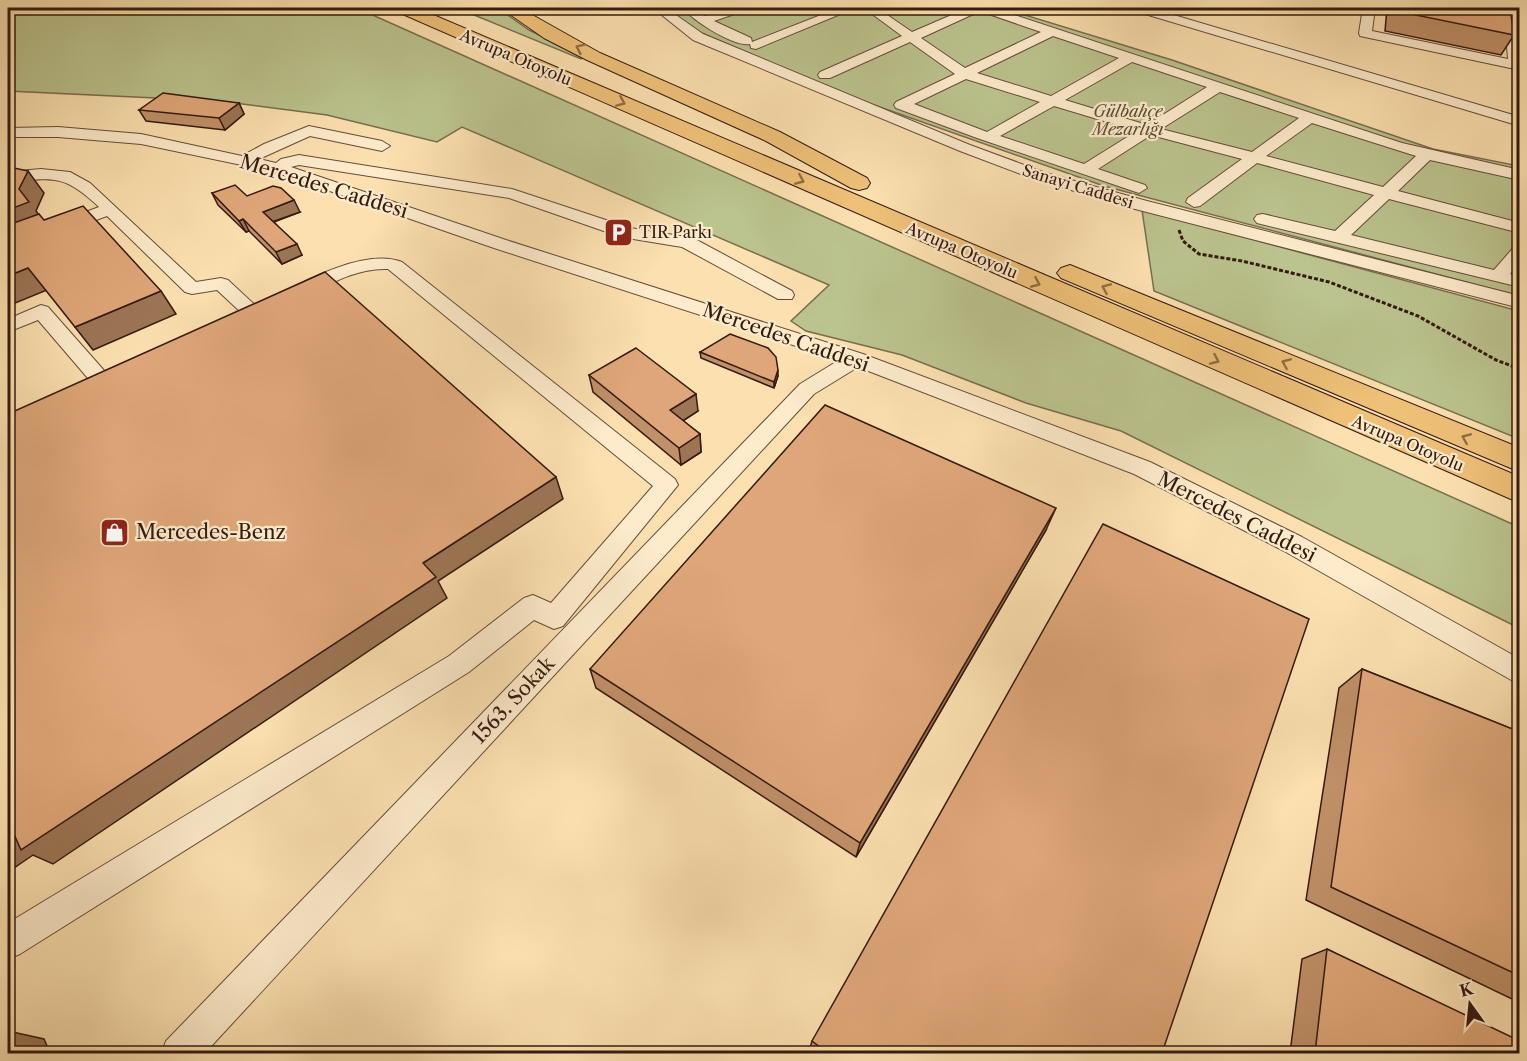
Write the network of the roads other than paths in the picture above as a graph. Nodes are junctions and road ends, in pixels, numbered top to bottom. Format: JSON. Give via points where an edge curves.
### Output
{"nodes":[{"id":1,"x":437,"y":8,"type":"edge"},
{"id":2,"x":509,"y":8,"type":"edge"},
{"id":3,"x":659,"y":8,"type":"edge"},
{"id":4,"x":689,"y":8,"type":"edge"},
{"id":5,"x":739,"y":8,"type":"edge"},
{"id":6,"x":849,"y":8,"type":"edge"},
{"id":7,"x":870,"y":8,"type":"edge"},
{"id":8,"x":977,"y":8,"type":"edge"},
{"id":9,"x":982,"y":8,"type":"edge"},
{"id":10,"x":1139,"y":8,"type":"edge"},
{"id":11,"x":1369,"y":8,"type":"edge"},
{"id":12,"x":404,"y":9,"type":"edge"},
{"id":13,"x":1513,"y":11,"type":"edge"},
{"id":14,"x":704,"y":21,"type":"junction"},
{"id":15,"x":1053,"y":31,"type":"junction"},
{"id":16,"x":912,"y":36,"type":"junction"},
{"id":17,"x":756,"y":45,"type":"junction"},
{"id":18,"x":1131,"y":57,"type":"junction"},
{"id":19,"x":964,"y":74,"type":"junction"},
{"id":20,"x":825,"y":75,"type":"junction"},
{"id":21,"x":1219,"y":86,"type":"junction"},
{"id":22,"x":1051,"y":102,"type":"junction"},
{"id":23,"x":901,"y":105,"type":"junction"},
{"id":24,"x":1310,"y":117,"type":"junction"},
{"id":25,"x":1520,"y":122,"type":"edge"},
{"id":26,"x":1149,"y":129,"type":"junction"},
{"id":27,"x":8,"y":133,"type":"edge"},
{"id":28,"x":988,"y":137,"type":"junction"},
{"id":29,"x":382,"y":146,"type":"dead end"},
{"id":30,"x":1426,"y":155,"type":"junction"},
{"id":31,"x":1253,"y":157,"type":"junction"},
{"id":32,"x":246,"y":160,"type":"junction"},
{"id":33,"x":279,"y":168,"type":"junction"},
{"id":34,"x":1084,"y":170,"type":"junction"},
{"id":35,"x":1520,"y":175,"type":"edge"},
{"id":36,"x":8,"y":177,"type":"edge"},
{"id":37,"x":859,"y":183,"type":"junction"},
{"id":38,"x":1384,"y":194,"type":"junction"},
{"id":39,"x":1168,"y":201,"type":"junction"},
{"id":40,"x":1194,"y":202,"type":"junction"},
{"id":41,"x":1216,"y":208,"type":"dead end"},
{"id":42,"x":110,"y":209,"type":"junction"},
{"id":43,"x":1249,"y":216,"type":"dead end"},
{"id":44,"x":1520,"y":228,"type":"edge"},
{"id":45,"x":1338,"y":238,"type":"junction"},
{"id":46,"x":8,"y":247,"type":"edge"},
{"id":47,"x":1520,"y":251,"type":"edge"},
{"id":48,"x":1498,"y":277,"type":"junction"},
{"id":49,"x":1520,"y":282,"type":"edge"},
{"id":50,"x":785,"y":295,"type":"dead end"},
{"id":51,"x":1520,"y":302,"type":"edge"},
{"id":52,"x":8,"y":326,"type":"edge"},
{"id":53,"x":856,"y":359,"type":"junction"},
{"id":54,"x":137,"y":370,"type":"edge"},
{"id":55,"x":105,"y":386,"type":"junction"},
{"id":56,"x":83,"y":395,"type":"edge"},
{"id":57,"x":1520,"y":461,"type":"edge"},
{"id":58,"x":1520,"y":491,"type":"edge"},
{"id":59,"x":1520,"y":673,"type":"edge"},
{"id":60,"x":8,"y":942,"type":"edge"},
{"id":61,"x":179,"y":1053,"type":"edge"}],
"edges":[{"from":1,"to":37,"type":"highway","name":"Avrupa Otoyolu"},
{"from":37,"to":2,"type":"highway","one_way":true,"via":[[826,162],[548,32]]},
{"from":3,"to":39,"type":"street","name":"Sanayi Caddesi","via":[[698,38],[974,152],[1040,176]]},
{"from":4,"to":14,"type":"street"},
{"from":5,"to":14,"type":"street"},
{"from":6,"to":17,"type":"street"},
{"from":7,"to":16,"type":"street"},
{"from":8,"to":16,"type":"street"},
{"from":9,"to":15,"type":"street"},
{"from":10,"to":25,"type":"street"},
{"from":11,"to":13,"type":"street","via":[[1365,33],[1515,65]]},
{"from":12,"to":58,"type":"highway","name":"Avrupa Otoyolu","one_way":true},
{"from":14,"to":17,"type":"street"},
{"from":15,"to":18,"type":"street"},
{"from":15,"to":19,"type":"street"},
{"from":16,"to":19,"type":"street"},
{"from":16,"to":20,"type":"street"},
{"from":17,"to":20,"type":"street"},
{"from":18,"to":21,"type":"street"},
{"from":18,"to":22,"type":"street"},
{"from":19,"to":22,"type":"street"},
{"from":19,"to":23,"type":"street"},
{"from":20,"to":23,"type":"street"},
{"from":21,"to":24,"type":"street"},
{"from":21,"to":26,"type":"street"},
{"from":22,"to":26,"type":"street"},
{"from":22,"to":28,"type":"street"},
{"from":23,"to":28,"type":"street"},
{"from":24,"to":30,"type":"street"},
{"from":24,"to":31,"type":"street"},
{"from":26,"to":31,"type":"street"},
{"from":26,"to":34,"type":"street"},
{"from":27,"to":32,"type":"street","name":"Mercedes Caddesi","via":[[141,139]]},
{"from":28,"to":34,"type":"street"},
{"from":29,"to":32,"type":"street","via":[[309,131]]},
{"from":30,"to":35,"type":"street"},
{"from":30,"to":38,"type":"street"},
{"from":31,"to":38,"type":"street"},
{"from":31,"to":40,"type":"street"},
{"from":32,"to":33,"type":"street","name":"Mercedes Caddesi"},
{"from":33,"to":50,"type":"street","via":[[299,160],[512,194],[627,233],[687,242]]},
{"from":33,"to":53,"type":"street","name":"Mercedes Caddesi"},
{"from":34,"to":39,"type":"street"},
{"from":36,"to":42,"type":"street","via":[[65,174],[85,185]]},
{"from":57,"to":37,"type":"highway","name":"Avrupa Otoyolu","one_way":true},
{"from":38,"to":44,"type":"street"},
{"from":38,"to":45,"type":"street"},
{"from":39,"to":40,"type":"street"},
{"from":39,"to":51,"type":"street","name":"Sanayi Caddesi"},
{"from":40,"to":41,"type":"street"},
{"from":42,"to":46,"type":"street"},
{"from":42,"to":60,"type":"street","via":[[192,288],[221,284],[244,319],[341,273],[374,263],[390,263],[667,485],[554,618],[533,606],[459,664]]},
{"from":43,"to":45,"type":"street"},
{"from":45,"to":48,"type":"street"},
{"from":47,"to":48,"type":"street"},
{"from":48,"to":49,"type":"street"},
{"from":52,"to":55,"type":"street","via":[[41,311]]},
{"from":53,"to":59,"type":"street","name":"Mercedes Caddesi","via":[[1142,468],[1293,544]]},
{"from":53,"to":61,"type":"street","name":"1563. Sokak","via":[[807,389]]},
{"from":54,"to":55,"type":"street"},
{"from":55,"to":56,"type":"street"}]}
